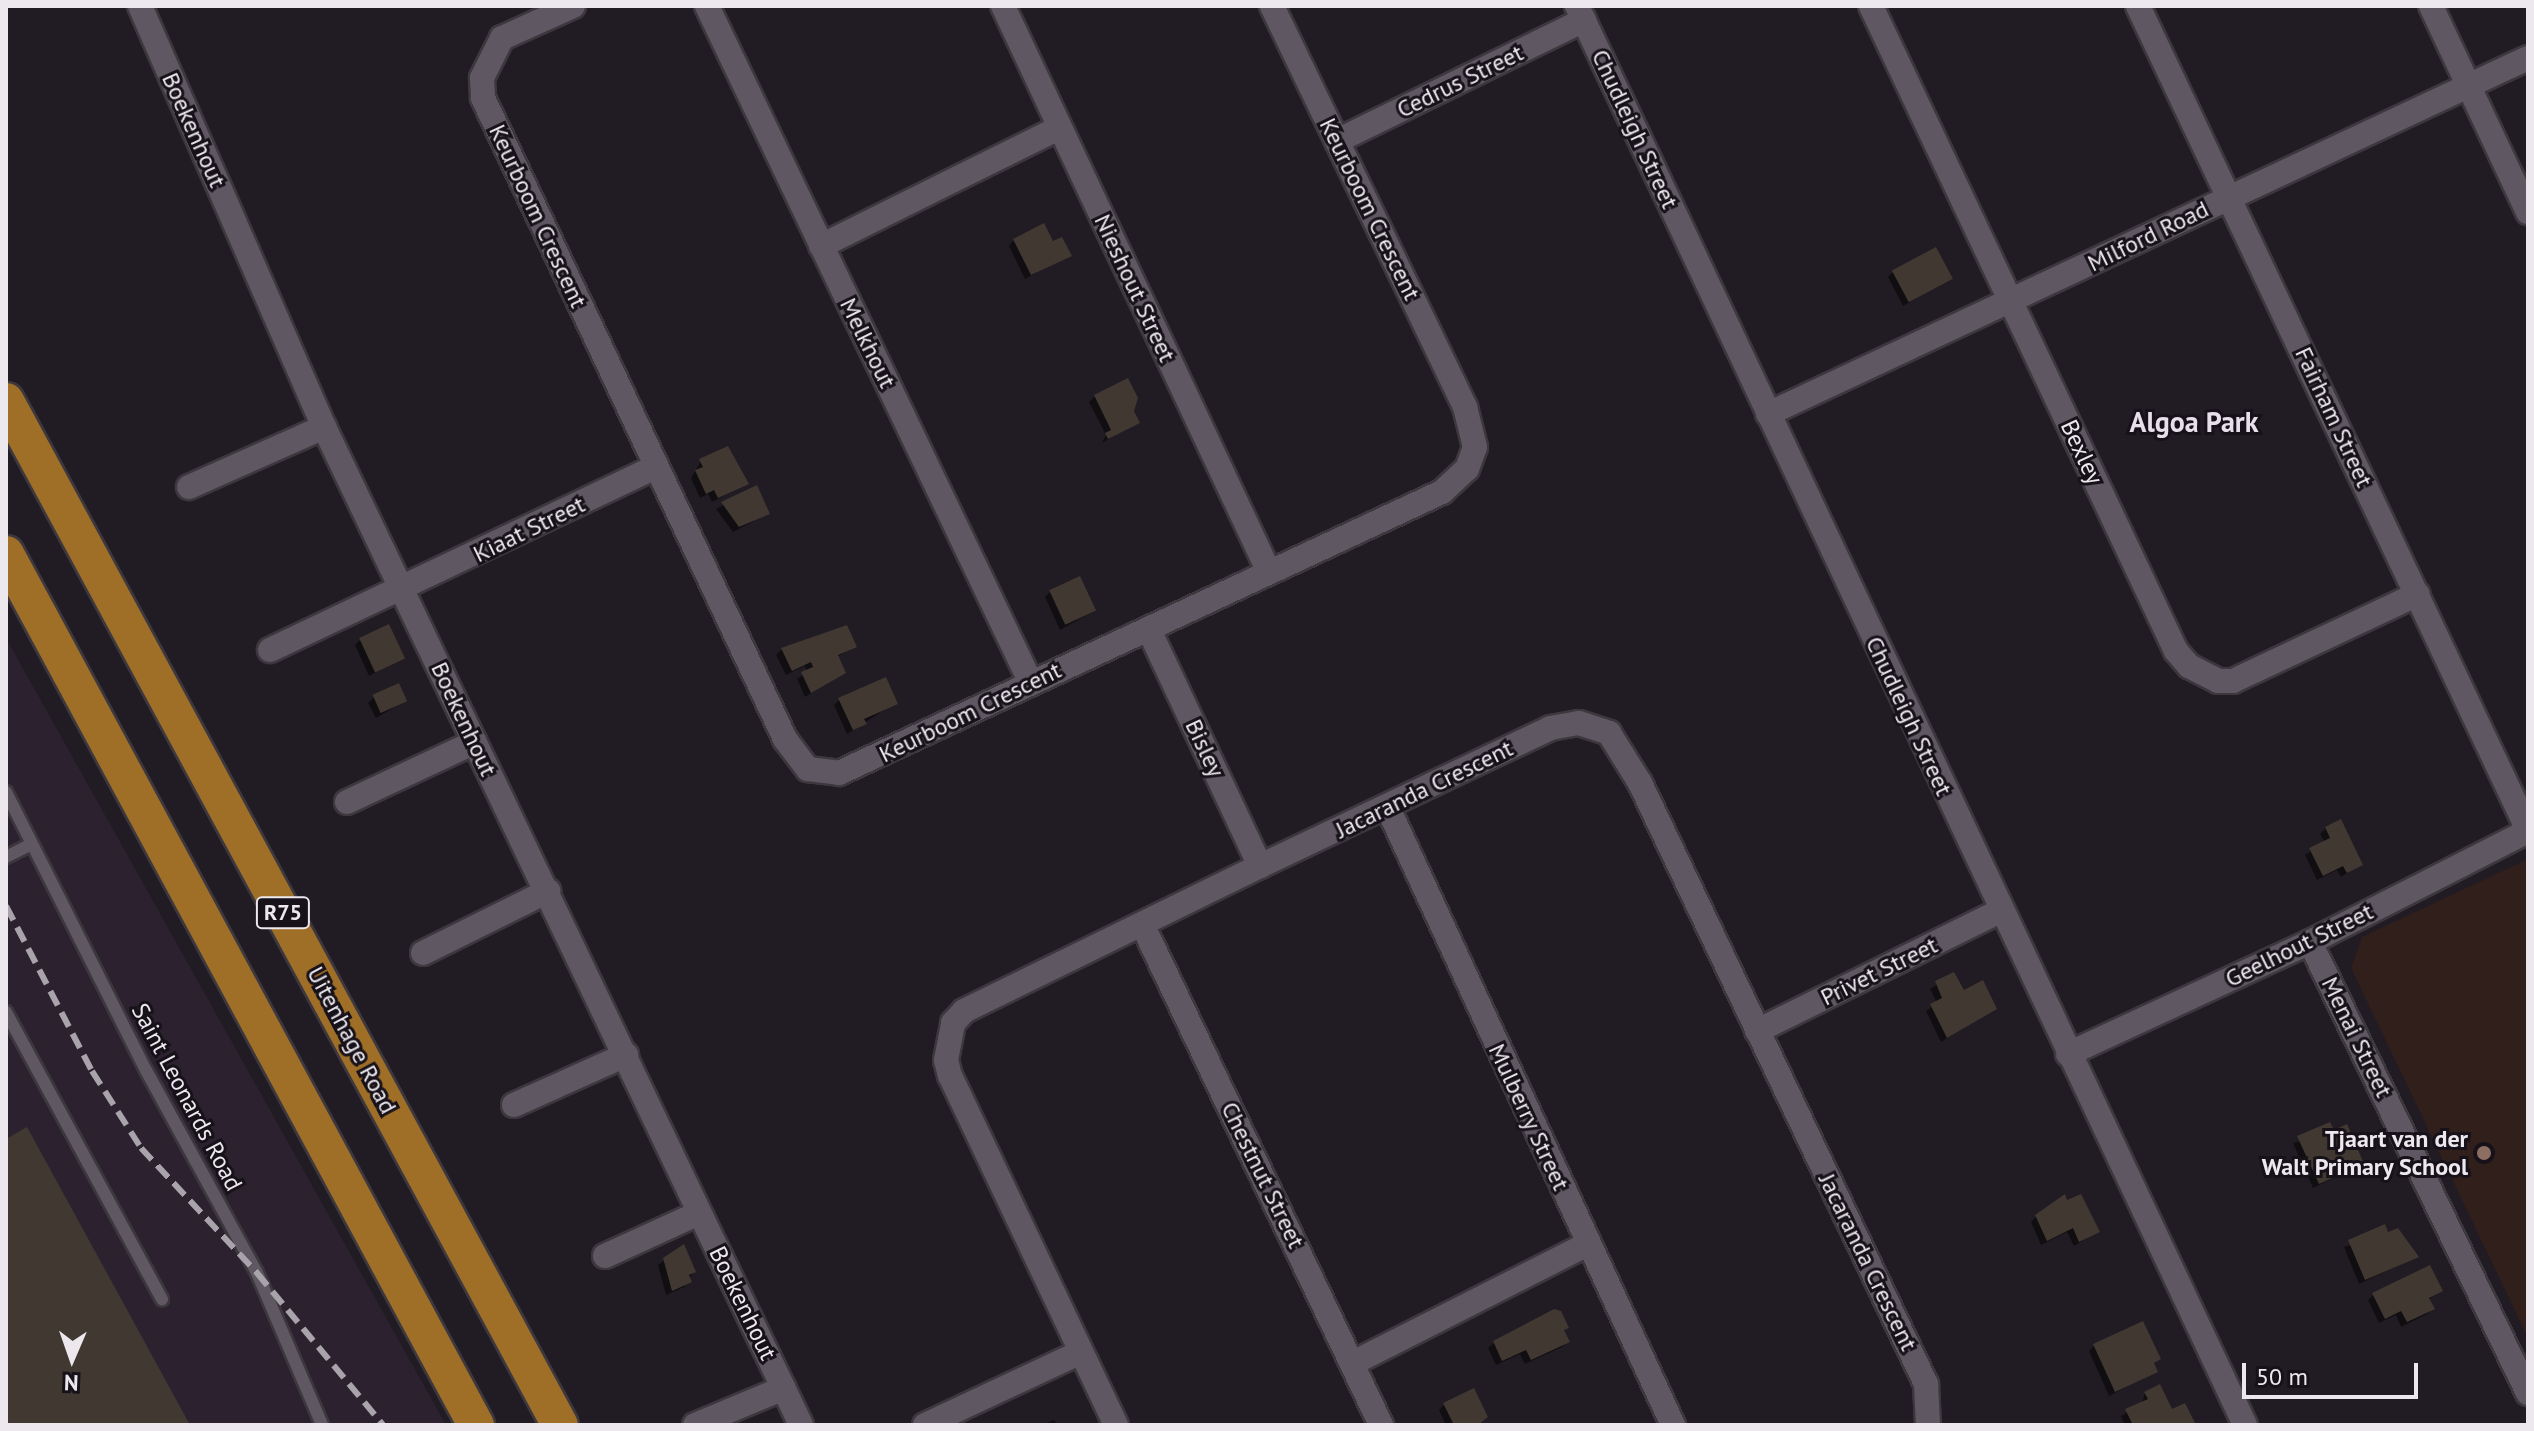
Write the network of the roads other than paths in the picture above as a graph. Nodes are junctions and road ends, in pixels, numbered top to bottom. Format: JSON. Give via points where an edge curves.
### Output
{"nodes":[{"id":1,"x":140,"y":6,"type":"edge"},
{"id":2,"x":573,"y":6,"type":"edge"},
{"id":3,"x":707,"y":6,"type":"edge"},
{"id":4,"x":1003,"y":6,"type":"edge"},
{"id":5,"x":1272,"y":6,"type":"edge"},
{"id":6,"x":1871,"y":6,"type":"edge"},
{"id":7,"x":2138,"y":6,"type":"edge"},
{"id":8,"x":2431,"y":6,"type":"edge"},
{"id":9,"x":1580,"y":13,"type":"edge"},
{"id":10,"x":2528,"y":58,"type":"edge"},
{"id":11,"x":2469,"y":87,"type":"junction"},
{"id":12,"x":1059,"y":128,"type":"junction"},
{"id":13,"x":1337,"y":141,"type":"junction"},
{"id":14,"x":2229,"y":196,"type":"junction"},
{"id":15,"x":2528,"y":212,"type":"edge"},
{"id":16,"x":821,"y":246,"type":"junction"},
{"id":17,"x":2011,"y":302,"type":"junction"},
{"id":18,"x":6,"y":401,"type":"edge"},
{"id":19,"x":1768,"y":414,"type":"junction"},
{"id":20,"x":324,"y":427,"type":"junction"},
{"id":21,"x":655,"y":467,"type":"junction"},
{"id":22,"x":189,"y":487,"type":"dead end"},
{"id":23,"x":6,"y":554,"type":"edge"},
{"id":24,"x":1268,"y":570,"type":"junction"},
{"id":25,"x":403,"y":590,"type":"junction"},
{"id":26,"x":2418,"y":594,"type":"junction"},
{"id":27,"x":1149,"y":630,"type":"junction"},
{"id":28,"x":270,"y":650,"type":"dead end"},
{"id":29,"x":1030,"y":681,"type":"junction"},
{"id":30,"x":475,"y":742,"type":"junction"},
{"id":31,"x":6,"y":792,"type":"edge"},
{"id":32,"x":347,"y":802,"type":"dead end"},
{"id":33,"x":1388,"y":808,"type":"junction"},
{"id":34,"x":2528,"y":830,"type":"edge"},
{"id":35,"x":32,"y":844,"type":"junction"},
{"id":36,"x":6,"y":857,"type":"edge"},
{"id":37,"x":1260,"y":866,"type":"junction"},
{"id":38,"x":548,"y":891,"type":"junction"},
{"id":39,"x":2000,"y":911,"type":"junction"},
{"id":40,"x":1143,"y":926,"type":"junction"},
{"id":41,"x":2310,"y":942,"type":"junction"},
{"id":42,"x":423,"y":953,"type":"dead end"},
{"id":43,"x":6,"y":1012,"type":"edge"},
{"id":44,"x":1757,"y":1031,"type":"junction"},
{"id":45,"x":2068,"y":1054,"type":"junction"},
{"id":46,"x":626,"y":1055,"type":"junction"},
{"id":47,"x":514,"y":1105,"type":"dead end"},
{"id":48,"x":699,"y":1213,"type":"junction"},
{"id":49,"x":1588,"y":1244,"type":"junction"},
{"id":50,"x":605,"y":1256,"type":"dead end"},
{"id":51,"x":162,"y":1299,"type":"dead end"},
{"id":52,"x":1081,"y":1352,"type":"junction"},
{"id":53,"x":1353,"y":1363,"type":"junction"},
{"id":54,"x":784,"y":1388,"type":"junction"},
{"id":55,"x":2528,"y":1393,"type":"edge"},
{"id":56,"x":322,"y":1425,"type":"edge"},
{"id":57,"x":476,"y":1425,"type":"edge"},
{"id":58,"x":560,"y":1425,"type":"edge"},
{"id":59,"x":695,"y":1425,"type":"edge"},
{"id":60,"x":801,"y":1425,"type":"edge"},
{"id":61,"x":925,"y":1425,"type":"edge"},
{"id":62,"x":1116,"y":1425,"type":"edge"},
{"id":63,"x":1381,"y":1425,"type":"edge"},
{"id":64,"x":1673,"y":1425,"type":"edge"},
{"id":65,"x":1928,"y":1425,"type":"edge"},
{"id":66,"x":2245,"y":1425,"type":"edge"}],
"edges":[{"from":1,"to":20,"type":"street","name":"Boekenhout"},
{"from":2,"to":21,"type":"street","name":"Keurboom Crescent","via":[[502,38],[482,78],[483,98]]},
{"from":3,"to":16,"type":"street","name":"Melkhout"},
{"from":4,"to":12,"type":"street","name":"Nieshout Street"},
{"from":5,"to":13,"type":"street","name":"Keurboom Crescent"},
{"from":6,"to":17,"type":"street","name":"Bexley"},
{"from":7,"to":14,"type":"street","name":"Fairham Street"},
{"from":8,"to":11,"type":"street"},
{"from":9,"to":13,"type":"street","name":"Cedrus Street"},
{"from":9,"to":19,"type":"street","name":"Chudleigh Street"},
{"from":10,"to":11,"type":"street","name":"Milford Road"},
{"from":11,"to":14,"type":"street","name":"Milford Road"},
{"from":11,"to":15,"type":"street"},
{"from":12,"to":16,"type":"street"},
{"from":12,"to":24,"type":"street","name":"Nieshout Street"},
{"from":13,"to":24,"type":"street","name":"Keurboom Crescent","via":[[1465,407],[1475,447],[1467,469],[1442,492]]},
{"from":14,"to":17,"type":"street","name":"Milford Road"},
{"from":14,"to":26,"type":"street","name":"Fairham Street"},
{"from":16,"to":29,"type":"street","name":"Melkhout"},
{"from":17,"to":19,"type":"street","name":"Milford Road"},
{"from":17,"to":26,"type":"street","name":"Bexley","via":[[2176,651],[2201,675],[2233,681],[2254,674]]},
{"from":18,"to":58,"type":"main road","name":"Uitenhage Road","number":"R75"},
{"from":19,"to":39,"type":"street","name":"Chudleigh Street"},
{"from":20,"to":22,"type":"street"},
{"from":20,"to":25,"type":"street","name":"Boekenhout"},
{"from":21,"to":25,"type":"street","name":"Kiaat Street"},
{"from":21,"to":29,"type":"street","name":"Keurboom Crescent","via":[[785,739],[808,769],[839,773],[855,768]]},
{"from":23,"to":57,"type":"main road"},
{"from":24,"to":27,"type":"street","name":"Keurboom Crescent"},
{"from":25,"to":28,"type":"street","name":"Kiaat Street"},
{"from":25,"to":30,"type":"street","name":"Boekenhout"},
{"from":26,"to":34,"type":"street","name":"Fairham Street"},
{"from":27,"to":29,"type":"street","name":"Keurboom Crescent"},
{"from":27,"to":37,"type":"street","name":"Bisley"},
{"from":30,"to":32,"type":"street"},
{"from":30,"to":38,"type":"street","name":"Boekenhout"},
{"from":31,"to":35,"type":"lane","name":"Saint Leonards Road"},
{"from":33,"to":37,"type":"street","name":"Jacaranda Crescent"},
{"from":33,"to":44,"type":"street","name":"Jacaranda Crescent","via":[[1550,728],[1579,723],[1609,733],[1640,783]]},
{"from":33,"to":49,"type":"street","name":"Mulberry Street"},
{"from":34,"to":41,"type":"street","name":"Geelhout Street"},
{"from":35,"to":36,"type":"lane"},
{"from":35,"to":56,"type":"lane","name":"Saint Leonards Road","via":[[147,1072],[257,1273]]},
{"from":37,"to":40,"type":"street","name":"Jacaranda Crescent"},
{"from":38,"to":42,"type":"street"},
{"from":38,"to":46,"type":"street","name":"Boekenhout"},
{"from":39,"to":44,"type":"street","name":"Privet Street"},
{"from":39,"to":45,"type":"street","name":"Chudleigh Street"},
{"from":40,"to":52,"type":"street","name":"Jacaranda Crescent","via":[[964,1011],[953,1023],[948,1042],[950,1076]]},
{"from":40,"to":53,"type":"street","name":"Chestnut Street"},
{"from":41,"to":45,"type":"street","name":"Geelhout Street"},
{"from":41,"to":55,"type":"street","name":"Menai Street"},
{"from":43,"to":51,"type":"lane"},
{"from":44,"to":65,"type":"street","name":"Jacaranda Crescent","via":[[1926,1384]]},
{"from":45,"to":66,"type":"street","name":"Chudleigh Street"},
{"from":46,"to":47,"type":"street"},
{"from":46,"to":48,"type":"street","name":"Boekenhout"},
{"from":48,"to":50,"type":"street"},
{"from":48,"to":54,"type":"street","name":"Boekenhout"},
{"from":49,"to":53,"type":"street"},
{"from":49,"to":64,"type":"street","name":"Mulberry Street"},
{"from":52,"to":61,"type":"street"},
{"from":52,"to":62,"type":"street","name":"Jacaranda Crescent"},
{"from":53,"to":63,"type":"street","name":"Chestnut Street"},
{"from":54,"to":59,"type":"street"},
{"from":54,"to":60,"type":"street","name":"Boekenhout"}]}
